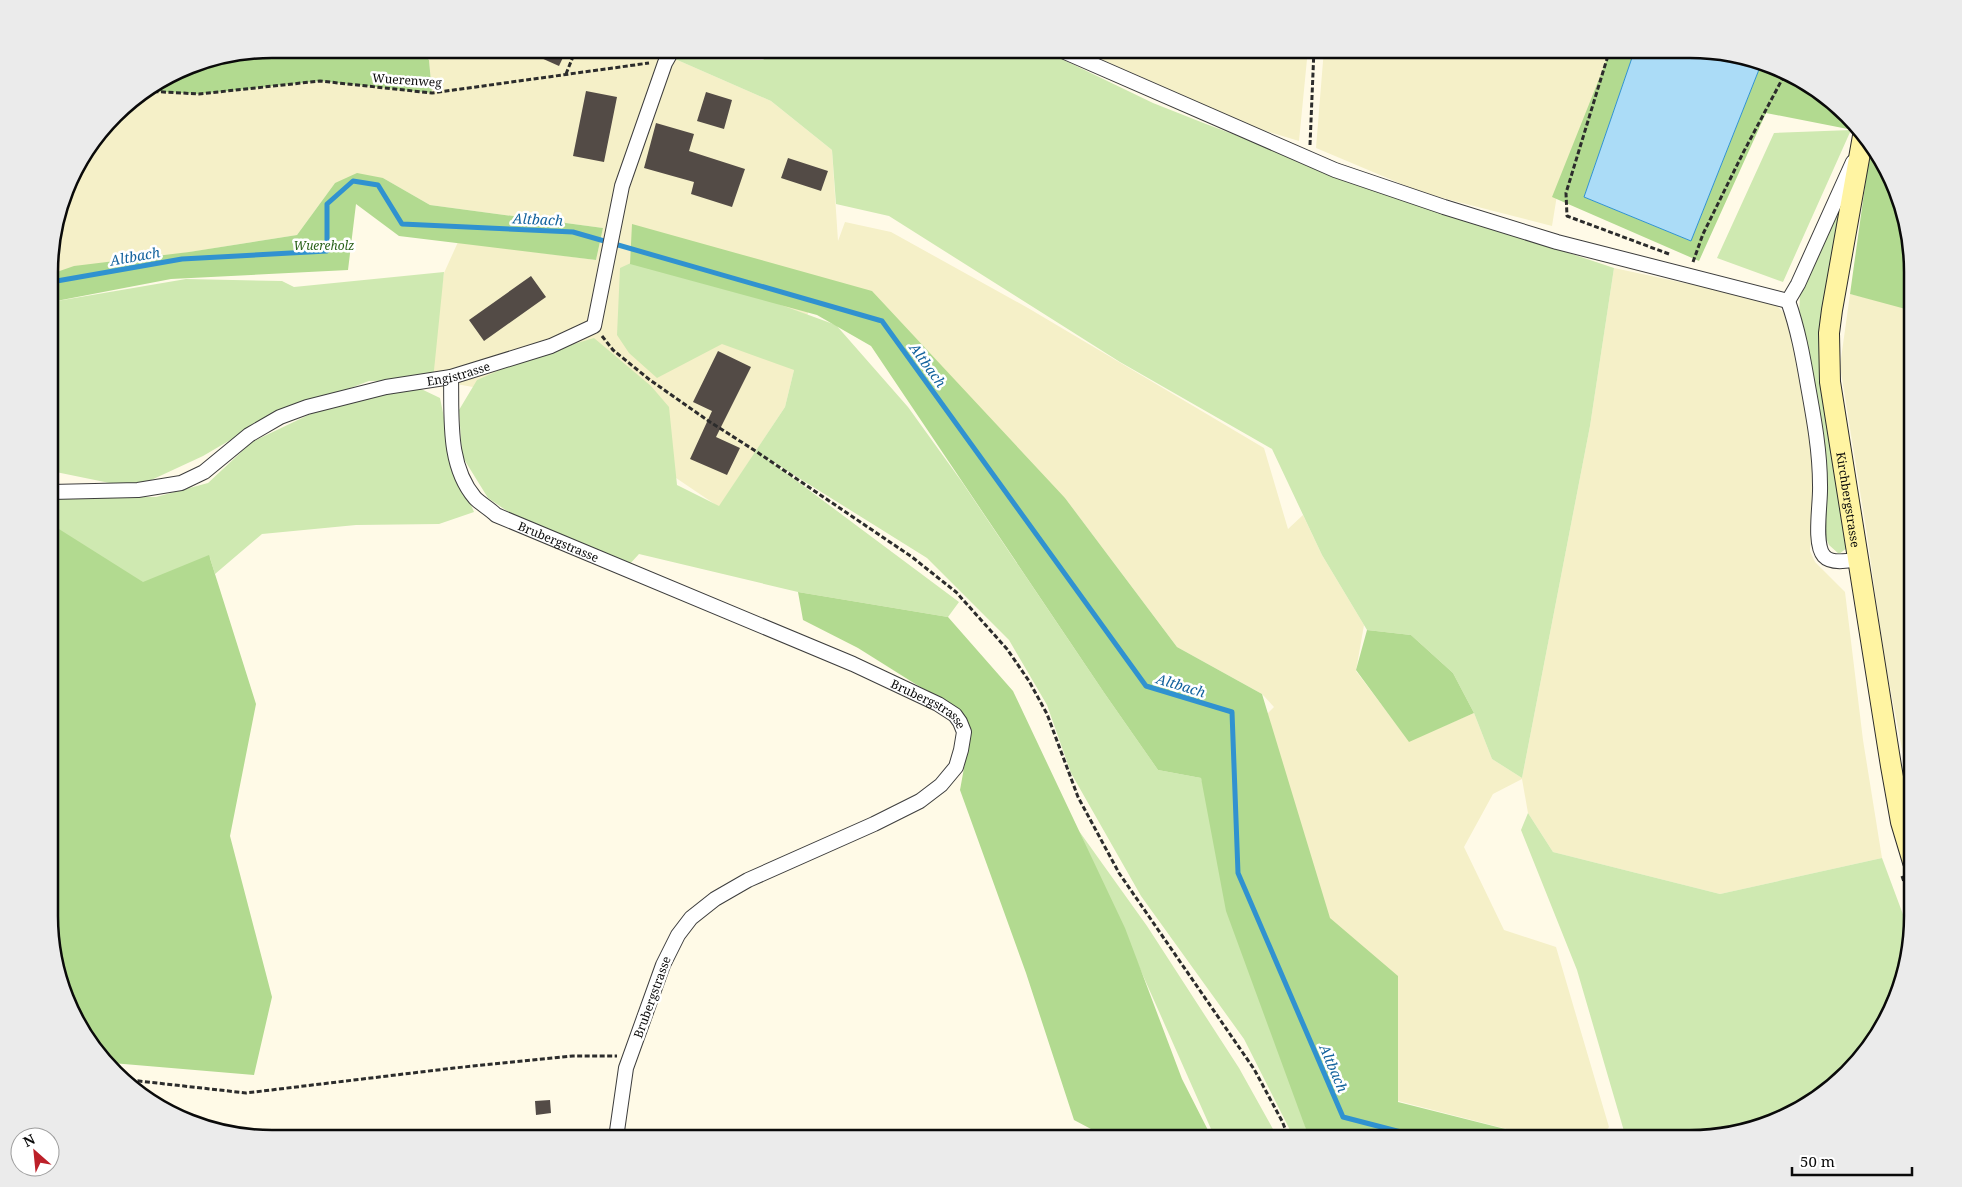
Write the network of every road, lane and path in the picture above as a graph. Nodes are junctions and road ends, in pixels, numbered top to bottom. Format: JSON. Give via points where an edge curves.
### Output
{"nodes":[{"id":1,"x":572,"y":58,"type":"edge"},
{"id":2,"x":668,"y":58,"type":"edge"},
{"id":3,"x":1079,"y":58,"type":"edge"},
{"id":4,"x":1314,"y":58,"type":"edge"},
{"id":5,"x":1607,"y":58,"type":"edge"},
{"id":6,"x":665,"y":63,"type":"junction"},
{"id":7,"x":566,"y":74,"type":"junction"},
{"id":8,"x":1782,"y":79,"type":"edge"},
{"id":9,"x":157,"y":92,"type":"edge"},
{"id":10,"x":1861,"y":143,"type":"edge"},
{"id":11,"x":1862,"y":143,"type":"edge"},
{"id":12,"x":1310,"y":158,"type":"junction"},
{"id":13,"x":1675,"y":256,"type":"dead end"},
{"id":14,"x":1684,"y":259,"type":"dead end"},
{"id":15,"x":1788,"y":301,"type":"junction"},
{"id":16,"x":594,"y":326,"type":"junction"},
{"id":17,"x":451,"y":377,"type":"junction"},
{"id":18,"x":58,"y":492,"type":"edge"},
{"id":19,"x":1857,"y":559,"type":"junction"},
{"id":20,"x":1904,"y":832,"type":"edge"},
{"id":21,"x":630,"y":1056,"type":"junction"},
{"id":22,"x":136,"y":1081,"type":"edge"},
{"id":23,"x":617,"y":1130,"type":"edge"},
{"id":24,"x":1286,"y":1130,"type":"edge"}],
"edges":[{"from":1,"to":7,"type":"path"},
{"from":2,"to":6,"type":"street"},
{"from":3,"to":12,"type":"street"},
{"from":4,"to":12,"type":"path"},
{"from":5,"to":13,"type":"path","via":[[1566,193],[1567,216]]},
{"from":6,"to":7,"type":"path","name":"Wuerenweg"},
{"from":6,"to":16,"type":"street","via":[[625,178]]},
{"from":7,"to":9,"type":"path","name":"Wuerenweg","via":[[432,93],[320,81],[199,94]]},
{"from":8,"to":14,"type":"path","via":[[1703,234],[1693,263]]},
{"from":10,"to":15,"type":"street"},
{"from":11,"to":19,"type":"main road","name":"Kirchbergstrasse","via":[[1832,310],[1828,356]]},
{"from":12,"to":15,"type":"street","via":[[1353,176],[1557,242]]},
{"from":15,"to":19,"type":"street","via":[[1798,333],[1816,432],[1820,548],[1824,557],[1832,561]]},
{"from":16,"to":17,"type":"street","name":"Engistrasse","via":[[550,346]]},
{"from":16,"to":24,"type":"path","via":[[613,350],[650,380],[912,557],[956,592],[1007,649],[1046,714],[1078,797],[1119,873],[1254,1069]]},
{"from":17,"to":18,"type":"street","name":"Engistrasse","via":[[386,387],[280,417],[249,435],[204,472],[182,483],[138,490]]},
{"from":17,"to":21,"type":"street","name":"Brubergstrasse","via":[[454,447],[462,478],[476,498],[496,515],[862,668],[955,714],[964,732],[956,767],[941,785],[920,801],[748,880],[691,918],[663,964]]},
{"from":19,"to":20,"type":"main road","name":"Kirchbergstrasse"},
{"from":21,"to":22,"type":"path","via":[[563,1057],[246,1093]]},
{"from":21,"to":23,"type":"street","name":"Brubergstrasse"}]}
